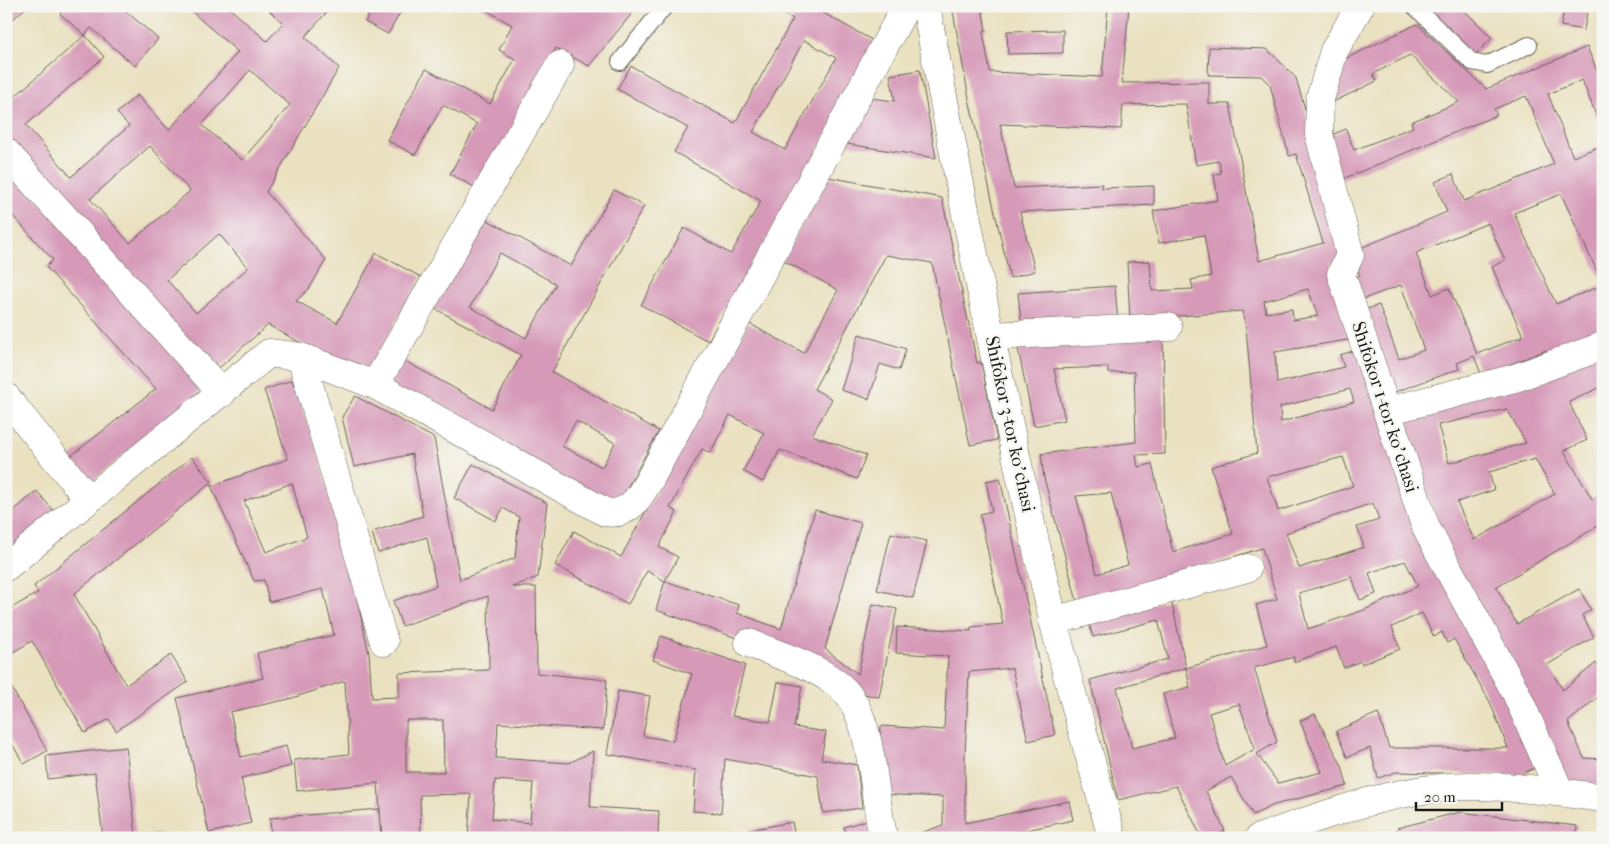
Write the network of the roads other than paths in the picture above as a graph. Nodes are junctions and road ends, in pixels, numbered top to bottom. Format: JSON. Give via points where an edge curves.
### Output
{"nodes":[{"id":1,"x":665,"y":6,"type":"edge"},
{"id":2,"x":906,"y":6,"type":"edge"},
{"id":3,"x":926,"y":6,"type":"edge"},
{"id":4,"x":1360,"y":6,"type":"edge"},
{"id":5,"x":1414,"y":6,"type":"edge"},
{"id":6,"x":1529,"y":45,"type":"dead end"},
{"id":7,"x":620,"y":62,"type":"dead end"},
{"id":8,"x":560,"y":65,"type":"dead end"},
{"id":9,"x":6,"y":152,"type":"edge"},
{"id":10,"x":1168,"y":328,"type":"dead end"},
{"id":11,"x":992,"y":336,"type":"junction"},
{"id":12,"x":1603,"y":346,"type":"edge"},
{"id":13,"x":301,"y":357,"type":"junction"},
{"id":14,"x":374,"y":385,"type":"junction"},
{"id":15,"x":222,"y":393,"type":"junction"},
{"id":16,"x":6,"y":397,"type":"edge"},
{"id":17,"x":1386,"y":411,"type":"junction"},
{"id":18,"x":88,"y":499,"type":"junction"},
{"id":19,"x":6,"y":567,"type":"edge"},
{"id":20,"x":1247,"y":568,"type":"dead end"},
{"id":21,"x":1053,"y":621,"type":"junction"},
{"id":22,"x":384,"y":642,"type":"dead end"},
{"id":23,"x":749,"y":643,"type":"dead end"},
{"id":24,"x":1560,"y":792,"type":"junction"},
{"id":25,"x":1603,"y":798,"type":"edge"},
{"id":26,"x":884,"y":838,"type":"edge"},
{"id":27,"x":1112,"y":838,"type":"edge"},
{"id":28,"x":1259,"y":838,"type":"edge"}],
"edges":[{"from":1,"to":7,"type":"lane"},
{"from":2,"to":14,"type":"street","via":[[639,498],[631,506],[614,514],[605,512]]},
{"from":3,"to":11,"type":"street","name":"Shifokor 3-tor koʼchasi","via":[[969,239]]},
{"from":4,"to":17,"type":"street","name":"Shifokor 1-tor koʼchasi","via":[[1334,50],[1320,98],[1319,134],[1350,254],[1341,274]]},
{"from":5,"to":6,"type":"lane","via":[[1472,62],[1480,65],[1487,65]]},
{"from":8,"to":14,"type":"street"},
{"from":9,"to":15,"type":"street"},
{"from":10,"to":11,"type":"street"},
{"from":11,"to":21,"type":"street","name":"Shifokor 3-tor koʼchasi"},
{"from":12,"to":17,"type":"street","via":[[1515,378]]},
{"from":13,"to":14,"type":"street"},
{"from":13,"to":15,"type":"street","via":[[269,353]]},
{"from":13,"to":22,"type":"street"},
{"from":15,"to":18,"type":"street"},
{"from":16,"to":18,"type":"street"},
{"from":17,"to":24,"type":"street","name":"Shifokor 1-tor koʼchasi","via":[[1426,528],[1516,693]]},
{"from":18,"to":19,"type":"street"},
{"from":20,"to":21,"type":"street"},
{"from":21,"to":27,"type":"street","name":"Shifokor 3-tor koʼchasi"},
{"from":23,"to":26,"type":"street","via":[[817,671],[850,696],[863,727]]},
{"from":24,"to":25,"type":"street"},
{"from":24,"to":28,"type":"street","via":[[1468,786],[1404,794],[1347,806]]}]}
